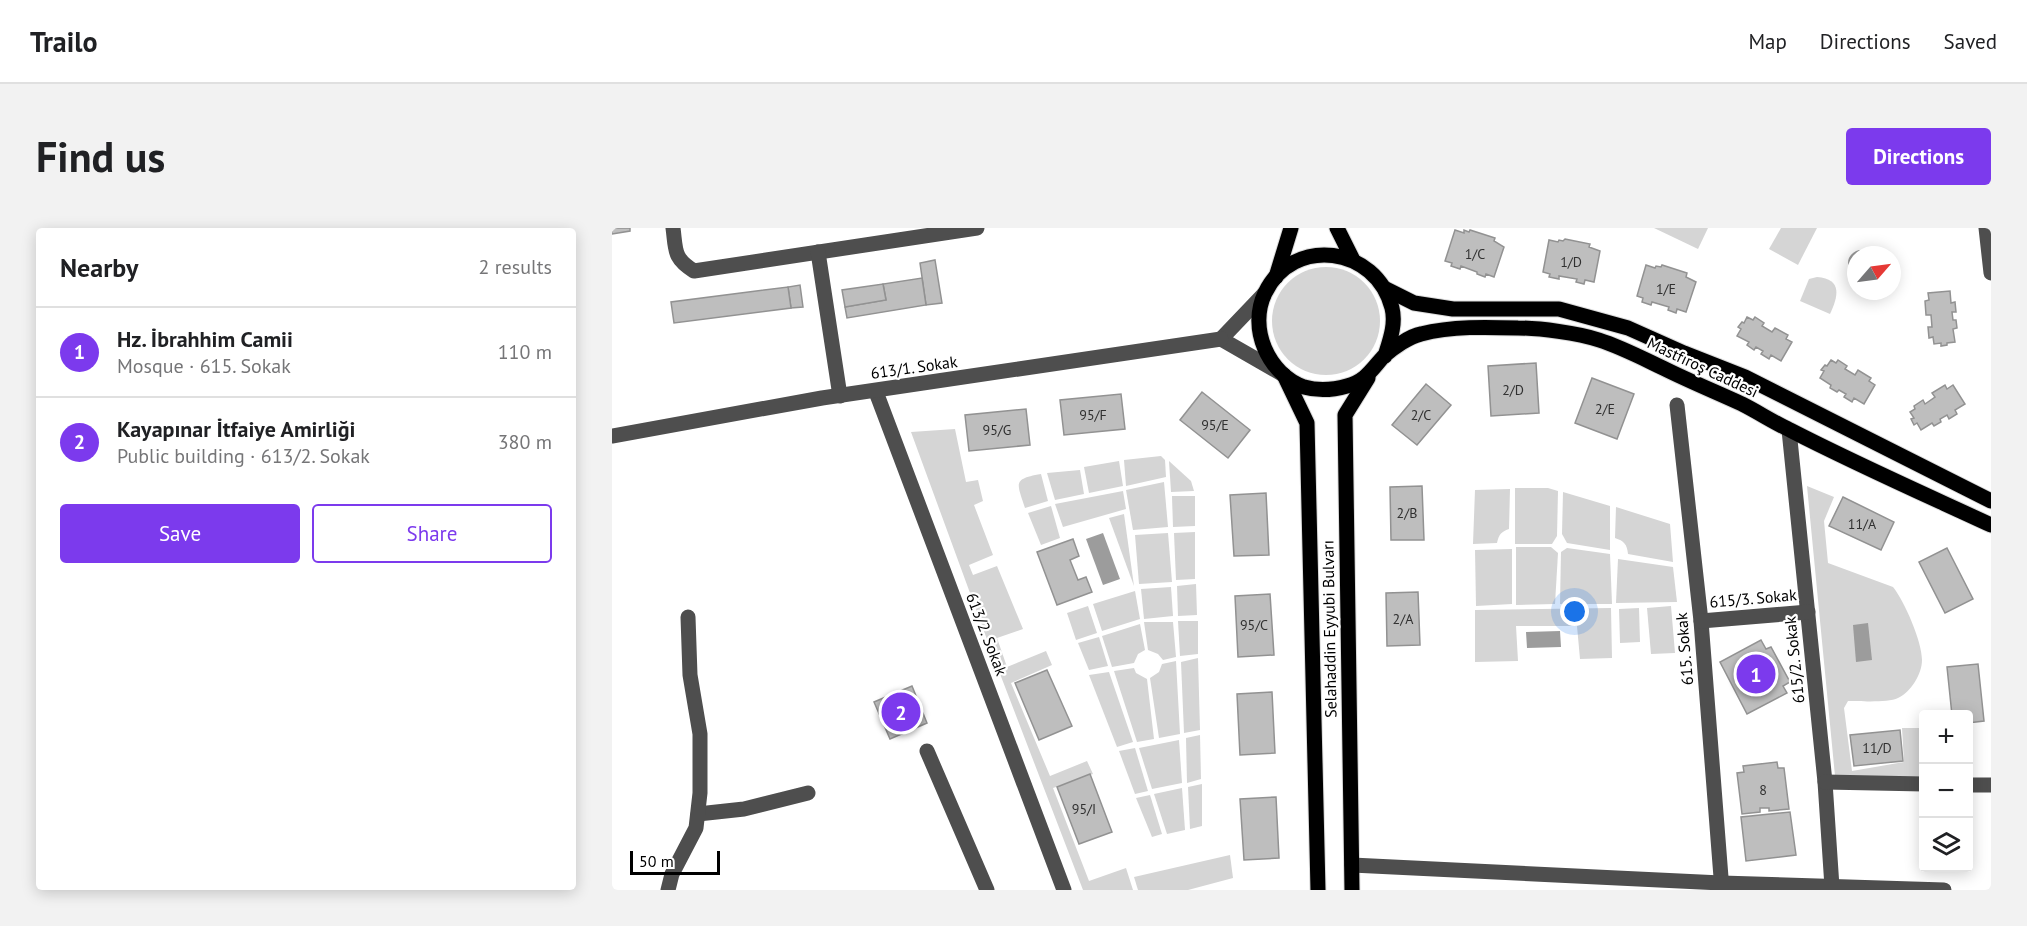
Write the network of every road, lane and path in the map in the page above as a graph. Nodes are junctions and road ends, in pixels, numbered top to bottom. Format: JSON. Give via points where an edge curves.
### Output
{"nodes":[{"id":1,"x":673,"y":228,"type":"edge"},
{"id":2,"x":977,"y":228,"type":"edge"},
{"id":3,"x":1291,"y":228,"type":"edge"},
{"id":4,"x":1337,"y":228,"type":"edge"},
{"id":5,"x":1986,"y":228,"type":"edge"},
{"id":6,"x":818,"y":252,"type":"junction"},
{"id":7,"x":1353,"y":260,"type":"junction"},
{"id":8,"x":1991,"y":273,"type":"edge"},
{"id":9,"x":1276,"y":277,"type":"junction"},
{"id":10,"x":1384,"y":288,"type":"junction"},
{"id":11,"x":1264,"y":294,"type":"junction"},
{"id":12,"x":1221,"y":339,"type":"junction"},
{"id":13,"x":1385,"y":356,"type":"junction"},
{"id":14,"x":1370,"y":374,"type":"junction"},
{"id":15,"x":1284,"y":375,"type":"junction"},
{"id":16,"x":876,"y":392,"type":"junction"},
{"id":17,"x":840,"y":396,"type":"junction"},
{"id":18,"x":1677,"y":405,"type":"dead end"},
{"id":19,"x":1789,"y":430,"type":"junction"},
{"id":20,"x":612,"y":436,"type":"edge"},
{"id":21,"x":1991,"y":501,"type":"edge"},
{"id":22,"x":1991,"y":525,"type":"edge"},
{"id":23,"x":1808,"y":612,"type":"junction"},
{"id":24,"x":688,"y":617,"type":"dead end"},
{"id":25,"x":1701,"y":621,"type":"junction"},
{"id":26,"x":927,"y":751,"type":"dead end"},
{"id":27,"x":1825,"y":782,"type":"junction"},
{"id":28,"x":1919,"y":784,"type":"edge"},
{"id":29,"x":1973,"y":785,"type":"edge"},
{"id":30,"x":1991,"y":785,"type":"edge"},
{"id":31,"x":808,"y":793,"type":"dead end"},
{"id":32,"x":698,"y":814,"type":"junction"},
{"id":33,"x":1352,"y":865,"type":"junction"},
{"id":34,"x":1722,"y":887,"type":"edge"},
{"id":35,"x":1832,"y":887,"type":"junction"},
{"id":36,"x":668,"y":890,"type":"edge"},
{"id":37,"x":987,"y":890,"type":"edge"},
{"id":38,"x":1064,"y":890,"type":"edge"},
{"id":39,"x":1318,"y":890,"type":"edge"},
{"id":40,"x":1352,"y":890,"type":"edge"},
{"id":41,"x":1944,"y":890,"type":"edge"}],
"edges":[{"from":1,"to":6,"type":"street","via":[[676,253],[682,264],[694,271]]},
{"from":2,"to":6,"type":"street"},
{"from":3,"to":9,"type":"main road"},
{"from":4,"to":7,"type":"main road"},
{"from":5,"to":8,"type":"street"},
{"from":6,"to":17,"type":"street"},
{"from":7,"to":9,"type":"main road","via":[[1333,255],[1312,256],[1292,263]]},
{"from":7,"to":10,"type":"main road","via":[[1371,272]]},
{"from":9,"to":11,"type":"main road"},
{"from":10,"to":13,"type":"main road","via":[[1392,310],[1393,333]]},
{"from":10,"to":21,"type":"main road","name":"Mastfıroş Caddesi","via":[[1414,303],[1453,309],[1559,309],[1628,328],[1745,377]]},
{"from":11,"to":12,"type":"street"},
{"from":11,"to":15,"type":"main road","via":[[1258,315],[1260,336],[1268,358]]},
{"from":12,"to":15,"type":"street"},
{"from":12,"to":16,"type":"street","name":"613/1. Sokak"},
{"from":13,"to":14,"type":"main road"},
{"from":13,"to":19,"type":"main road","name":"Mastfıroş Caddesi","via":[[1417,334],[1444,330],[1521,328],[1597,339]]},
{"from":14,"to":15,"type":"main road","via":[[1350,386],[1327,390],[1304,387]]},
{"from":14,"to":33,"type":"main road","name":"Selahaddin Eyyubi Bulvarı","via":[[1345,415]]},
{"from":15,"to":39,"type":"main road","name":"Selahaddin Eyyubi Bulvarı","via":[[1307,423]]},
{"from":16,"to":17,"type":"street","name":"613/1. Sokak"},
{"from":16,"to":38,"type":"street","name":"613/2. Sokak"},
{"from":17,"to":20,"type":"street","name":"613/1. Sokak"},
{"from":18,"to":25,"type":"street","name":"615. Sokak"},
{"from":19,"to":22,"type":"main road","name":"Mastfıroş Caddesi"},
{"from":19,"to":23,"type":"street","name":"615/2. Sokak"},
{"from":23,"to":25,"type":"street","name":"615/3. Sokak"},
{"from":23,"to":27,"type":"street","name":"615/2. Sokak"},
{"from":24,"to":32,"type":"street","via":[[690,675],[700,734]]},
{"from":25,"to":34,"type":"street","name":"615. Sokak"},
{"from":26,"to":37,"type":"street"},
{"from":27,"to":28,"type":"street"},
{"from":27,"to":35,"type":"street","name":"615/2. Sokak"},
{"from":29,"to":30,"type":"street"},
{"from":31,"to":32,"type":"street","via":[[744,810]]},
{"from":32,"to":36,"type":"street","via":[[696,828]]},
{"from":33,"to":34,"type":"street"},
{"from":33,"to":40,"type":"main road","name":"Selahaddin Eyyubi Bulvarı"},
{"from":34,"to":35,"type":"street"},
{"from":35,"to":41,"type":"street"}]}
